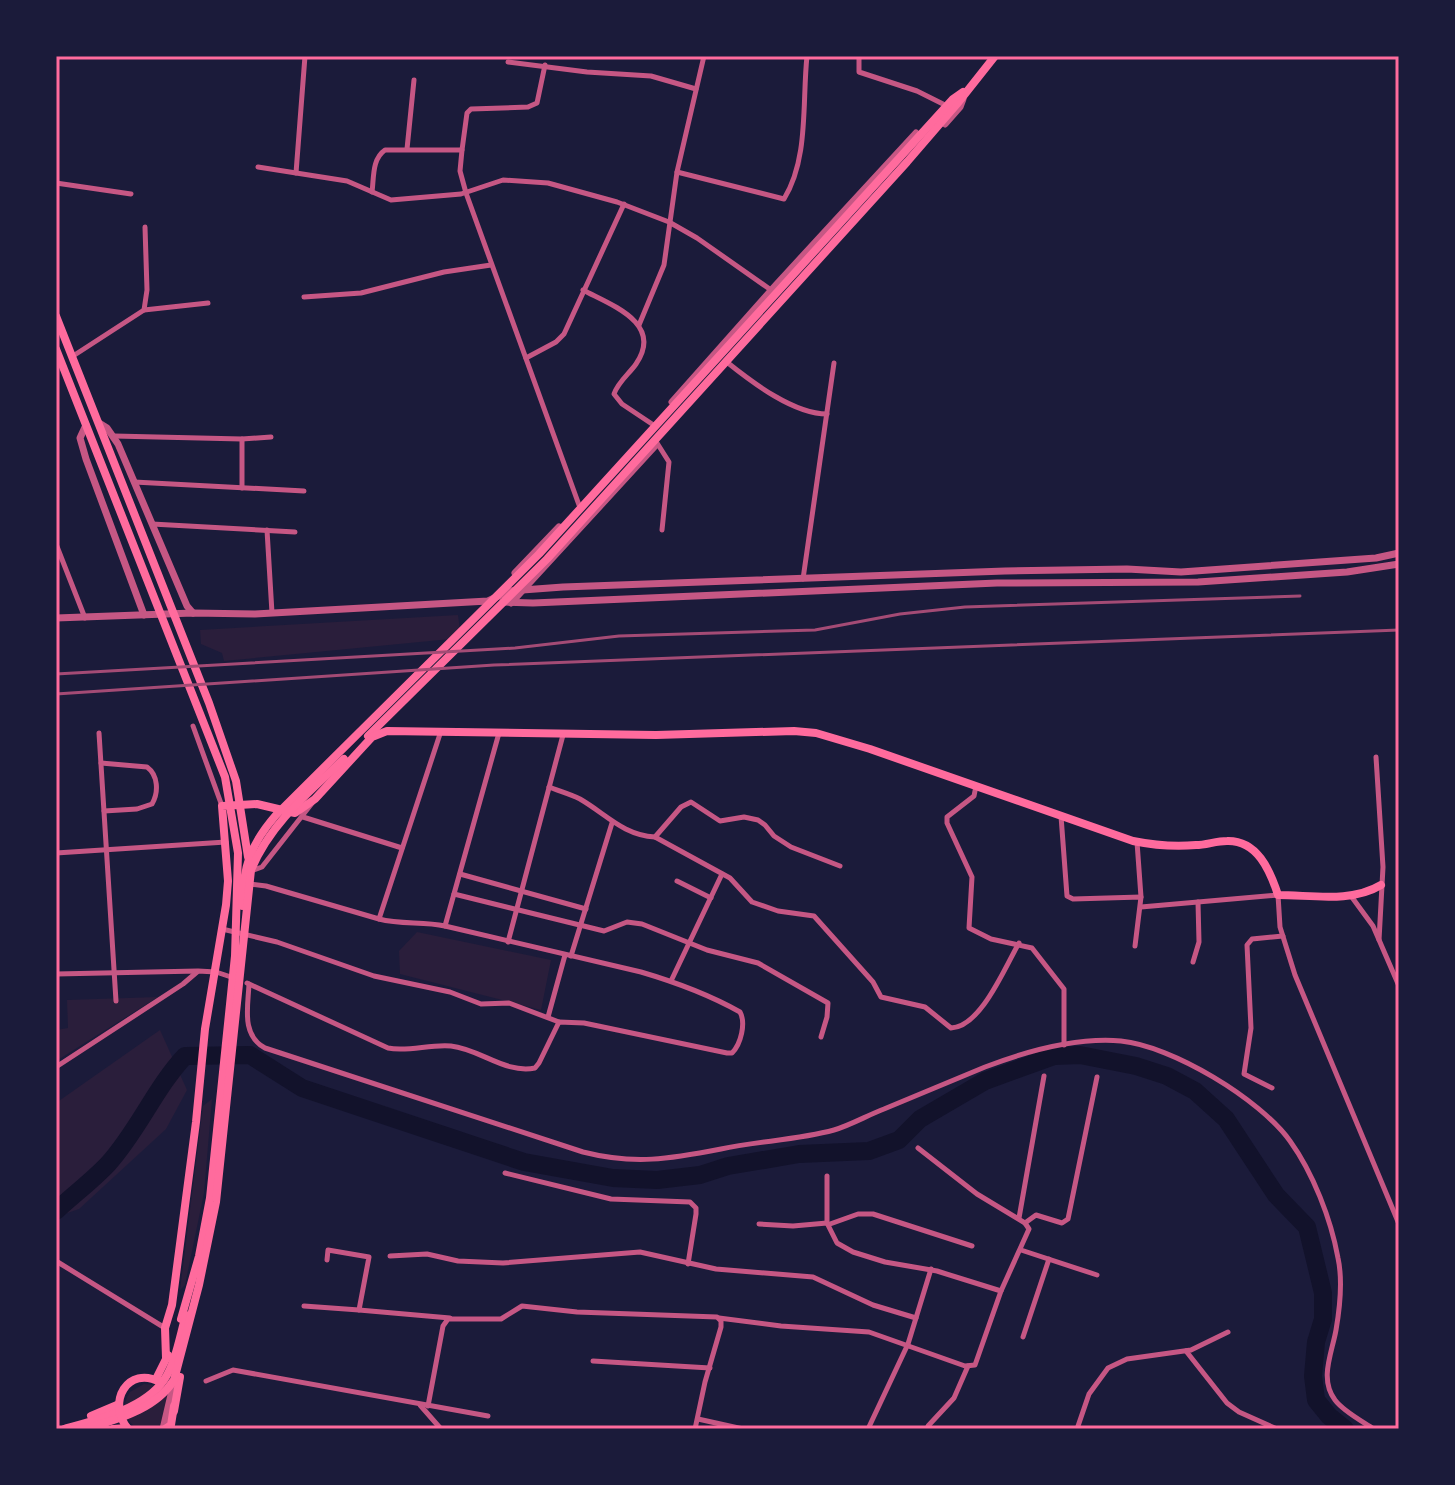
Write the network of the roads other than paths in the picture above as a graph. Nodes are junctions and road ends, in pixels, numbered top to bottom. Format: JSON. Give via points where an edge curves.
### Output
{"nodes":[{"id":1,"x":305,"y":56,"type":"edge"},
{"id":2,"x":558,"y":56,"type":"edge"},
{"id":3,"x":704,"y":56,"type":"edge"},
{"id":4,"x":807,"y":56,"type":"edge"},
{"id":5,"x":859,"y":56,"type":"edge"},
{"id":6,"x":995,"y":56,"type":"edge"},
{"id":7,"x":508,"y":62,"type":"dead end"},
{"id":8,"x":545,"y":65,"type":"junction"},
{"id":9,"x":557,"y":67,"type":"junction"},
{"id":10,"x":414,"y":80,"type":"dead end"},
{"id":11,"x":696,"y":89,"type":"junction"},
{"id":12,"x":967,"y":89,"type":"junction"},
{"id":13,"x":943,"y":104,"type":"junction"},
{"id":14,"x":407,"y":149,"type":"junction"},
{"id":15,"x":462,"y":150,"type":"junction"},
{"id":16,"x":258,"y":167,"type":"dead end"},
{"id":17,"x":677,"y":172,"type":"junction"},
{"id":18,"x":296,"y":173,"type":"junction"},
{"id":19,"x":56,"y":183,"type":"edge"},
{"id":20,"x":372,"y":192,"type":"junction"},
{"id":21,"x":466,"y":193,"type":"junction"},
{"id":22,"x":131,"y":194,"type":"dead end"},
{"id":23,"x":624,"y":204,"type":"junction"},
{"id":24,"x":669,"y":222,"type":"junction"},
{"id":25,"x":145,"y":227,"type":"dead end"},
{"id":26,"x":491,"y":265,"type":"junction"},
{"id":27,"x":583,"y":290,"type":"junction"},
{"id":28,"x":771,"y":290,"type":"junction"},
{"id":29,"x":304,"y":297,"type":"dead end"},
{"id":30,"x":208,"y":303,"type":"dead end"},
{"id":31,"x":144,"y":310,"type":"junction"},
{"id":32,"x":56,"y":316,"type":"edge"},
{"id":33,"x":639,"y":325,"type":"junction"},
{"id":34,"x":56,"y":349,"type":"edge"},
{"id":35,"x":73,"y":356,"type":"junction"},
{"id":36,"x":526,"y":358,"type":"junction"},
{"id":37,"x":728,"y":363,"type":"junction"},
{"id":38,"x":834,"y":363,"type":"dead end"},
{"id":39,"x":827,"y":414,"type":"junction"},
{"id":40,"x":99,"y":423,"type":"junction"},
{"id":41,"x":652,"y":424,"type":"junction"},
{"id":42,"x":86,"y":425,"type":"junction"},
{"id":43,"x":113,"y":436,"type":"junction"},
{"id":44,"x":271,"y":437,"type":"dead end"},
{"id":45,"x":242,"y":439,"type":"junction"},
{"id":46,"x":657,"y":443,"type":"junction"},
{"id":47,"x":133,"y":482,"type":"junction"},
{"id":48,"x":242,"y":488,"type":"junction"},
{"id":49,"x":304,"y":491,"type":"dead end"},
{"id":50,"x":579,"y":505,"type":"junction"},
{"id":51,"x":151,"y":524,"type":"junction"},
{"id":52,"x":267,"y":530,"type":"junction"},
{"id":53,"x":662,"y":530,"type":"dead end"},
{"id":54,"x":295,"y":532,"type":"dead end"},
{"id":55,"x":56,"y":544,"type":"edge"},
{"id":56,"x":1399,"y":553,"type":"edge"},
{"id":57,"x":1399,"y":564,"type":"edge"},
{"id":58,"x":803,"y":580,"type":"junction"},
{"id":59,"x":514,"y":589,"type":"junction"},
{"id":60,"x":488,"y":601,"type":"junction"},
{"id":61,"x":511,"y":603,"type":"junction"},
{"id":62,"x":193,"y":613,"type":"junction"},
{"id":63,"x":272,"y":613,"type":"junction"},
{"id":64,"x":144,"y":615,"type":"junction"},
{"id":65,"x":56,"y":618,"type":"edge"},
{"id":66,"x":85,"y":618,"type":"junction"},
{"id":67,"x":193,"y":726,"type":"dead end"},
{"id":68,"x":441,"y":731,"type":"junction"},
{"id":69,"x":99,"y":733,"type":"dead end"},
{"id":70,"x":499,"y":733,"type":"junction"},
{"id":71,"x":563,"y":735,"type":"junction"},
{"id":72,"x":1376,"y":757,"type":"dead end"},
{"id":73,"x":101,"y":763,"type":"junction"},
{"id":74,"x":977,"y":785,"type":"junction"},
{"id":75,"x":549,"y":787,"type":"junction"},
{"id":76,"x":315,"y":799,"type":"junction"},
{"id":77,"x":222,"y":806,"type":"junction"},
{"id":78,"x":287,"y":808,"type":"junction"},
{"id":79,"x":104,"y":811,"type":"junction"},
{"id":80,"x":1061,"y":815,"type":"junction"},
{"id":81,"x":303,"y":817,"type":"junction"},
{"id":82,"x":612,"y":823,"type":"junction"},
{"id":83,"x":655,"y":837,"type":"junction"},
{"id":84,"x":1137,"y":841,"type":"junction"},
{"id":85,"x":226,"y":842,"type":"junction"},
{"id":86,"x":402,"y":848,"type":"junction"},
{"id":87,"x":106,"y":850,"type":"junction"},
{"id":88,"x":56,"y":853,"type":"edge"},
{"id":89,"x":840,"y":866,"type":"dead end"},
{"id":90,"x":460,"y":874,"type":"junction"},
{"id":91,"x":722,"y":874,"type":"junction"},
{"id":92,"x":228,"y":881,"type":"junction"},
{"id":93,"x":677,"y":881,"type":"dead end"},
{"id":94,"x":1381,"y":885,"type":"junction"},
{"id":95,"x":522,"y":890,"type":"junction"},
{"id":96,"x":454,"y":894,"type":"junction"},
{"id":97,"x":1278,"y":895,"type":"junction"},
{"id":98,"x":1351,"y":896,"type":"junction"},
{"id":99,"x":1141,"y":897,"type":"junction"},
{"id":100,"x":711,"y":898,"type":"junction"},
{"id":101,"x":1198,"y":902,"type":"junction"},
{"id":102,"x":1141,"y":907,"type":"junction"},
{"id":103,"x":517,"y":908,"type":"junction"},
{"id":104,"x":586,"y":909,"type":"junction"},
{"id":105,"x":379,"y":919,"type":"junction"},
{"id":106,"x":581,"y":925,"type":"junction"},
{"id":107,"x":445,"y":926,"type":"junction"},
{"id":108,"x":222,"y":929,"type":"junction"},
{"id":109,"x":1283,"y":936,"type":"junction"},
{"id":110,"x":1379,"y":940,"type":"junction"},
{"id":111,"x":508,"y":942,"type":"junction"},
{"id":112,"x":1019,"y":943,"type":"junction"},
{"id":113,"x":690,"y":944,"type":"junction"},
{"id":114,"x":1135,"y":946,"type":"dead end"},
{"id":115,"x":568,"y":956,"type":"junction"},
{"id":116,"x":1193,"y":962,"type":"dead end"},
{"id":117,"x":198,"y":971,"type":"junction"},
{"id":118,"x":115,"y":972,"type":"junction"},
{"id":119,"x":216,"y":972,"type":"junction"},
{"id":120,"x":56,"y":974,"type":"edge"},
{"id":121,"x":670,"y":981,"type":"junction"},
{"id":122,"x":249,"y":984,"type":"junction"},
{"id":123,"x":1399,"y":986,"type":"edge"},
{"id":124,"x":116,"y":1001,"type":"dead end"},
{"id":125,"x":548,"y":1017,"type":"junction"},
{"id":126,"x":559,"y":1022,"type":"junction"},
{"id":127,"x":821,"y":1037,"type":"dead end"},
{"id":128,"x":1064,"y":1045,"type":"junction"},
{"id":129,"x":56,"y":1067,"type":"edge"},
{"id":130,"x":1044,"y":1076,"type":"dead end"},
{"id":131,"x":1097,"y":1077,"type":"dead end"},
{"id":132,"x":1272,"y":1088,"type":"dead end"},
{"id":133,"x":918,"y":1148,"type":"dead end"},
{"id":134,"x":505,"y":1173,"type":"dead end"},
{"id":135,"x":827,"y":1176,"type":"dead end"},
{"id":136,"x":1022,"y":1220,"type":"junction"},
{"id":137,"x":759,"y":1224,"type":"dead end"},
{"id":138,"x":829,"y":1224,"type":"junction"},
{"id":139,"x":1399,"y":1224,"type":"edge"},
{"id":140,"x":972,"y":1246,"type":"dead end"},
{"id":141,"x":1021,"y":1250,"type":"junction"},
{"id":142,"x":390,"y":1256,"type":"dead end"},
{"id":143,"x":1049,"y":1259,"type":"junction"},
{"id":144,"x":327,"y":1260,"type":"dead end"},
{"id":145,"x":56,"y":1261,"type":"edge"},
{"id":146,"x":688,"y":1264,"type":"junction"},
{"id":147,"x":931,"y":1269,"type":"junction"},
{"id":148,"x":1097,"y":1275,"type":"dead end"},
{"id":149,"x":1001,"y":1291,"type":"junction"},
{"id":150,"x":304,"y":1306,"type":"dead end"},
{"id":151,"x":359,"y":1310,"type":"junction"},
{"id":152,"x":451,"y":1318,"type":"junction"},
{"id":153,"x":719,"y":1318,"type":"junction"},
{"id":154,"x":916,"y":1318,"type":"junction"},
{"id":155,"x":165,"y":1328,"type":"junction"},
{"id":156,"x":1228,"y":1332,"type":"dead end"},
{"id":157,"x":1023,"y":1337,"type":"dead end"},
{"id":158,"x":908,"y":1344,"type":"junction"},
{"id":159,"x":1186,"y":1351,"type":"junction"},
{"id":160,"x":166,"y":1358,"type":"junction"},
{"id":161,"x":593,"y":1361,"type":"dead end"},
{"id":162,"x":968,"y":1366,"type":"junction"},
{"id":163,"x":710,"y":1368,"type":"junction"},
{"id":164,"x":156,"y":1379,"type":"junction"},
{"id":165,"x":174,"y":1380,"type":"junction"},
{"id":166,"x":206,"y":1381,"type":"dead end"},
{"id":167,"x":420,"y":1404,"type":"junction"},
{"id":168,"x":117,"y":1405,"type":"junction"},
{"id":169,"x":428,"y":1406,"type":"junction"},
{"id":170,"x":174,"y":1411,"type":"junction"},
{"id":171,"x":488,"y":1416,"type":"dead end"},
{"id":172,"x":698,"y":1419,"type":"junction"},
{"id":173,"x":56,"y":1426,"type":"edge"},
{"id":174,"x":434,"y":1426,"type":"edge"},
{"id":175,"x":928,"y":1426,"type":"dead end"},
{"id":176,"x":167,"y":1428,"type":"edge"},
{"id":177,"x":64,"y":1429,"type":"edge"},
{"id":178,"x":85,"y":1429,"type":"edge"},
{"id":179,"x":113,"y":1429,"type":"edge"},
{"id":180,"x":127,"y":1429,"type":"edge"},
{"id":181,"x":441,"y":1429,"type":"edge"},
{"id":182,"x":626,"y":1429,"type":"edge"},
{"id":183,"x":638,"y":1429,"type":"edge"},
{"id":184,"x":695,"y":1429,"type":"edge"},
{"id":185,"x":743,"y":1429,"type":"edge"},
{"id":186,"x":868,"y":1429,"type":"edge"},
{"id":187,"x":1077,"y":1429,"type":"edge"},
{"id":188,"x":1277,"y":1429,"type":"edge"},
{"id":189,"x":1374,"y":1429,"type":"edge"}],
"edges":[{"from":1,"to":18,"type":"street"},
{"from":2,"to":9,"type":"street"},
{"from":3,"to":11,"type":"street"},
{"from":4,"to":17,"type":"street","via":[[799,161],[784,199]]},
{"from":5,"to":13,"type":"street","via":[[859,72]]},
{"from":6,"to":12,"type":"main road"},
{"from":7,"to":8,"type":"street"},
{"from":8,"to":9,"type":"street"},
{"from":8,"to":15,"type":"street","via":[[537,103],[467,113]]},
{"from":9,"to":11,"type":"street","via":[[651,76]]},
{"from":10,"to":14,"type":"street"},
{"from":11,"to":17,"type":"street"},
{"from":12,"to":13,"type":"street"},
{"from":12,"to":37,"type":"street","via":[[960,107]]},
{"from":12,"to":59,"type":"main road","via":[[583,520]]},
{"from":12,"to":59,"type":"main road"},
{"from":13,"to":28,"type":"street"},
{"from":14,"to":15,"type":"street"},
{"from":14,"to":20,"type":"street","via":[[380,152]]},
{"from":15,"to":21,"type":"street"},
{"from":16,"to":18,"type":"street"},
{"from":17,"to":24,"type":"street"},
{"from":18,"to":20,"type":"street","via":[[347,181]]},
{"from":19,"to":22,"type":"street"},
{"from":20,"to":21,"type":"street","via":[[391,200]]},
{"from":21,"to":23,"type":"street","via":[[516,179]]},
{"from":21,"to":26,"type":"street"},
{"from":23,"to":24,"type":"street"},
{"from":23,"to":27,"type":"street"},
{"from":24,"to":28,"type":"street"},
{"from":24,"to":33,"type":"street","via":[[664,265]]},
{"from":25,"to":31,"type":"street"},
{"from":26,"to":29,"type":"street","via":[[361,293]]},
{"from":26,"to":36,"type":"street"},
{"from":27,"to":33,"type":"street"},
{"from":27,"to":36,"type":"street","via":[[560,339]]},
{"from":28,"to":41,"type":"street"},
{"from":30,"to":31,"type":"street"},
{"from":31,"to":35,"type":"street"},
{"from":32,"to":35,"type":"main road"},
{"from":33,"to":41,"type":"street","via":[[643,350],[614,394]]},
{"from":34,"to":42,"type":"main road"},
{"from":35,"to":40,"type":"main road"},
{"from":36,"to":50,"type":"street"},
{"from":37,"to":39,"type":"street","via":[[799,409]]},
{"from":37,"to":46,"type":"street"},
{"from":38,"to":39,"type":"street"},
{"from":39,"to":58,"type":"street"},
{"from":40,"to":43,"type":"street"},
{"from":40,"to":170,"type":"main road","via":[[236,781],[249,864],[247,961],[231,1097],[208,1263]]},
{"from":41,"to":50,"type":"street"},
{"from":42,"to":64,"type":"street","via":[[80,438],[86,459]]},
{"from":42,"to":160,"type":"main road","via":[[225,777],[238,853],[235,956],[210,1198],[199,1256]]},
{"from":43,"to":45,"type":"street"},
{"from":43,"to":47,"type":"street"},
{"from":44,"to":45,"type":"street"},
{"from":45,"to":48,"type":"street"},
{"from":46,"to":53,"type":"street","via":[[669,462]]},
{"from":46,"to":59,"type":"street"},
{"from":47,"to":48,"type":"street"},
{"from":47,"to":51,"type":"street"},
{"from":48,"to":49,"type":"street"},
{"from":50,"to":60,"type":"street"},
{"from":51,"to":52,"type":"street"},
{"from":51,"to":62,"type":"street"},
{"from":52,"to":54,"type":"street"},
{"from":52,"to":63,"type":"street"},
{"from":55,"to":66,"type":"street"},
{"from":56,"to":58,"type":"street","via":[[1181,572],[1127,569]]},
{"from":57,"to":61,"type":"street","via":[[1198,582],[997,583]]},
{"from":58,"to":59,"type":"street"},
{"from":59,"to":60,"type":"street"},
{"from":59,"to":61,"type":"street"},
{"from":59,"to":78,"type":"main road","via":[[420,686]]},
{"from":59,"to":78,"type":"main road","via":[[480,614]]},
{"from":60,"to":61,"type":"street"},
{"from":60,"to":63,"type":"street"},
{"from":62,"to":63,"type":"street"},
{"from":62,"to":64,"type":"street"},
{"from":64,"to":66,"type":"street"},
{"from":65,"to":66,"type":"street"},
{"from":67,"to":77,"type":"street"},
{"from":68,"to":70,"type":"main road"},
{"from":68,"to":76,"type":"main road","via":[[387,731],[372,737]]},
{"from":68,"to":86,"type":"street"},
{"from":69,"to":73,"type":"street"},
{"from":70,"to":71,"type":"main road"},
{"from":70,"to":90,"type":"street"},
{"from":71,"to":74,"type":"main road","via":[[816,733]]},
{"from":71,"to":75,"type":"street"},
{"from":72,"to":94,"type":"street"},
{"from":73,"to":79,"type":"street"},
{"from":73,"to":79,"type":"street","via":[[147,767],[156,779],[152,804]]},
{"from":74,"to":80,"type":"main road"},
{"from":74,"to":112,"type":"street","via":[[974,796],[947,817],[972,877],[968,923],[991,939]]},
{"from":75,"to":82,"type":"street"},
{"from":75,"to":95,"type":"street"},
{"from":76,"to":77,"type":"main road","via":[[295,813],[257,804]]},
{"from":76,"to":81,"type":"street"},
{"from":77,"to":85,"type":"main road"},
{"from":78,"to":165,"type":"main road","via":[[251,870],[216,1202]]},
{"from":78,"to":177,"type":"main road","via":[[254,846],[244,868],[214,1187],[199,1268],[169,1372],[140,1400]]},
{"from":79,"to":87,"type":"street"},
{"from":80,"to":84,"type":"main road"},
{"from":80,"to":99,"type":"street","via":[[1067,896]]},
{"from":81,"to":86,"type":"street"},
{"from":81,"to":92,"type":"street","via":[[262,867]]},
{"from":82,"to":83,"type":"street"},
{"from":82,"to":104,"type":"street"},
{"from":83,"to":89,"type":"street","via":[[691,802],[720,821],[758,820],[791,847]]},
{"from":83,"to":91,"type":"street"},
{"from":84,"to":97,"type":"main road","via":[[1242,842],[1263,862]]},
{"from":84,"to":99,"type":"street"},
{"from":85,"to":87,"type":"street"},
{"from":85,"to":92,"type":"main road"},
{"from":86,"to":105,"type":"street"},
{"from":87,"to":88,"type":"street"},
{"from":87,"to":118,"type":"street"},
{"from":90,"to":95,"type":"street"},
{"from":90,"to":96,"type":"street"},
{"from":91,"to":100,"type":"street"},
{"from":91,"to":112,"type":"street","via":[[752,902],[814,916],[881,997],[925,1007],[951,1028],[960,1028],[977,1015]]},
{"from":92,"to":105,"type":"street","via":[[266,886]]},
{"from":92,"to":108,"type":"main road"},
{"from":93,"to":100,"type":"street"},
{"from":94,"to":98,"type":"main road"},
{"from":94,"to":110,"type":"street"},
{"from":95,"to":103,"type":"street"},
{"from":95,"to":104,"type":"street"},
{"from":96,"to":103,"type":"street"},
{"from":96,"to":107,"type":"street"},
{"from":97,"to":98,"type":"main road"},
{"from":97,"to":101,"type":"street"},
{"from":97,"to":109,"type":"street"},
{"from":98,"to":110,"type":"street"},
{"from":99,"to":102,"type":"street"},
{"from":100,"to":113,"type":"street"},
{"from":101,"to":102,"type":"street"},
{"from":101,"to":116,"type":"street","via":[[1199,942]]},
{"from":102,"to":114,"type":"street"},
{"from":103,"to":106,"type":"street"},
{"from":103,"to":111,"type":"street"},
{"from":104,"to":106,"type":"street"},
{"from":105,"to":107,"type":"street"},
{"from":106,"to":113,"type":"street","via":[[609,931],[635,922]]},
{"from":106,"to":115,"type":"street"},
{"from":107,"to":111,"type":"street"},
{"from":108,"to":119,"type":"main road"},
{"from":108,"to":125,"type":"street","via":[[374,976],[481,1004],[509,1003]]},
{"from":109,"to":132,"type":"street","via":[[1252,939],[1247,945],[1251,1028],[1244,1074]]},
{"from":109,"to":139,"type":"street"},
{"from":110,"to":123,"type":"street"},
{"from":111,"to":115,"type":"street"},
{"from":112,"to":128,"type":"street","via":[[1032,948],[1064,989]]},
{"from":113,"to":121,"type":"street"},
{"from":113,"to":127,"type":"street","via":[[758,963],[823,998],[829,1009]]},
{"from":115,"to":121,"type":"street"},
{"from":115,"to":125,"type":"street"},
{"from":117,"to":118,"type":"street"},
{"from":117,"to":119,"type":"street"},
{"from":117,"to":129,"type":"street"},
{"from":118,"to":120,"type":"street"},
{"from":118,"to":124,"type":"street"},
{"from":119,"to":122,"type":"street"},
{"from":119,"to":155,"type":"main road"},
{"from":121,"to":126,"type":"street","via":[[740,1012],[744,1022],[735,1050],[727,1053]]},
{"from":122,"to":126,"type":"street","via":[[388,1048],[450,1046],[522,1070],[539,1063]]},
{"from":122,"to":128,"type":"street","via":[[248,1027],[265,1048],[625,1161],[685,1157],[837,1129],[998,1063]]},
{"from":125,"to":126,"type":"street"},
{"from":128,"to":189,"type":"street","via":[[1105,1040],[1152,1048],[1236,1093],[1278,1127],[1299,1155],[1321,1202],[1339,1259],[1330,1389],[1341,1406]]},
{"from":130,"to":136,"type":"street"},
{"from":131,"to":136,"type":"street","via":[[1068,1219],[1062,1223],[1036,1215]]},
{"from":133,"to":136,"type":"street","via":[[977,1194]]},
{"from":134,"to":146,"type":"street","via":[[611,1199],[690,1202],[696,1214]]},
{"from":135,"to":138,"type":"street"},
{"from":136,"to":141,"type":"street","via":[[1029,1231]]},
{"from":137,"to":138,"type":"street"},
{"from":138,"to":140,"type":"street","via":[[873,1214]]},
{"from":138,"to":147,"type":"street","via":[[837,1243],[853,1252]]},
{"from":141,"to":143,"type":"street"},
{"from":141,"to":149,"type":"street"},
{"from":142,"to":146,"type":"street","via":[[427,1254],[503,1263],[640,1252]]},
{"from":143,"to":148,"type":"street"},
{"from":143,"to":157,"type":"street"},
{"from":144,"to":151,"type":"street","via":[[328,1250],[369,1257]]},
{"from":145,"to":155,"type":"street"},
{"from":146,"to":154,"type":"street","via":[[813,1277]]},
{"from":147,"to":149,"type":"street"},
{"from":147,"to":154,"type":"street"},
{"from":149,"to":162,"type":"street","via":[[979,1359]]},
{"from":150,"to":151,"type":"street"},
{"from":151,"to":152,"type":"street"},
{"from":152,"to":153,"type":"street","via":[[501,1319],[522,1306]]},
{"from":152,"to":169,"type":"street","via":[[443,1326]]},
{"from":153,"to":158,"type":"street","via":[[862,1331]]},
{"from":153,"to":163,"type":"street"},
{"from":154,"to":158,"type":"street"},
{"from":155,"to":160,"type":"main road"},
{"from":156,"to":159,"type":"street"},
{"from":158,"to":162,"type":"street"},
{"from":158,"to":186,"type":"street"},
{"from":159,"to":187,"type":"street","via":[[1127,1359],[1108,1368],[1089,1394]]},
{"from":159,"to":188,"type":"street","via":[[1227,1403]]},
{"from":160,"to":164,"type":"main road"},
{"from":161,"to":163,"type":"street"},
{"from":162,"to":175,"type":"street","via":[[954,1398]]},
{"from":163,"to":172,"type":"street"},
{"from":164,"to":168,"type":"main road","via":[[130,1382]]},
{"from":164,"to":170,"type":"main road","via":[[174,1398]]},
{"from":165,"to":176,"type":"street"},
{"from":165,"to":178,"type":"main road","via":[[149,1404]]},
{"from":166,"to":167,"type":"street","via":[[233,1370]]},
{"from":167,"to":169,"type":"street"},
{"from":167,"to":174,"type":"street"},
{"from":168,"to":173,"type":"main road"},
{"from":168,"to":180,"type":"main road"},
{"from":169,"to":171,"type":"street"},
{"from":170,"to":176,"type":"main road"},
{"from":172,"to":184,"type":"street"},
{"from":172,"to":185,"type":"street"},
{"from":174,"to":181,"type":"street"},
{"from":179,"to":180,"type":"main road"},
{"from":182,"to":183,"type":"street"}]}
